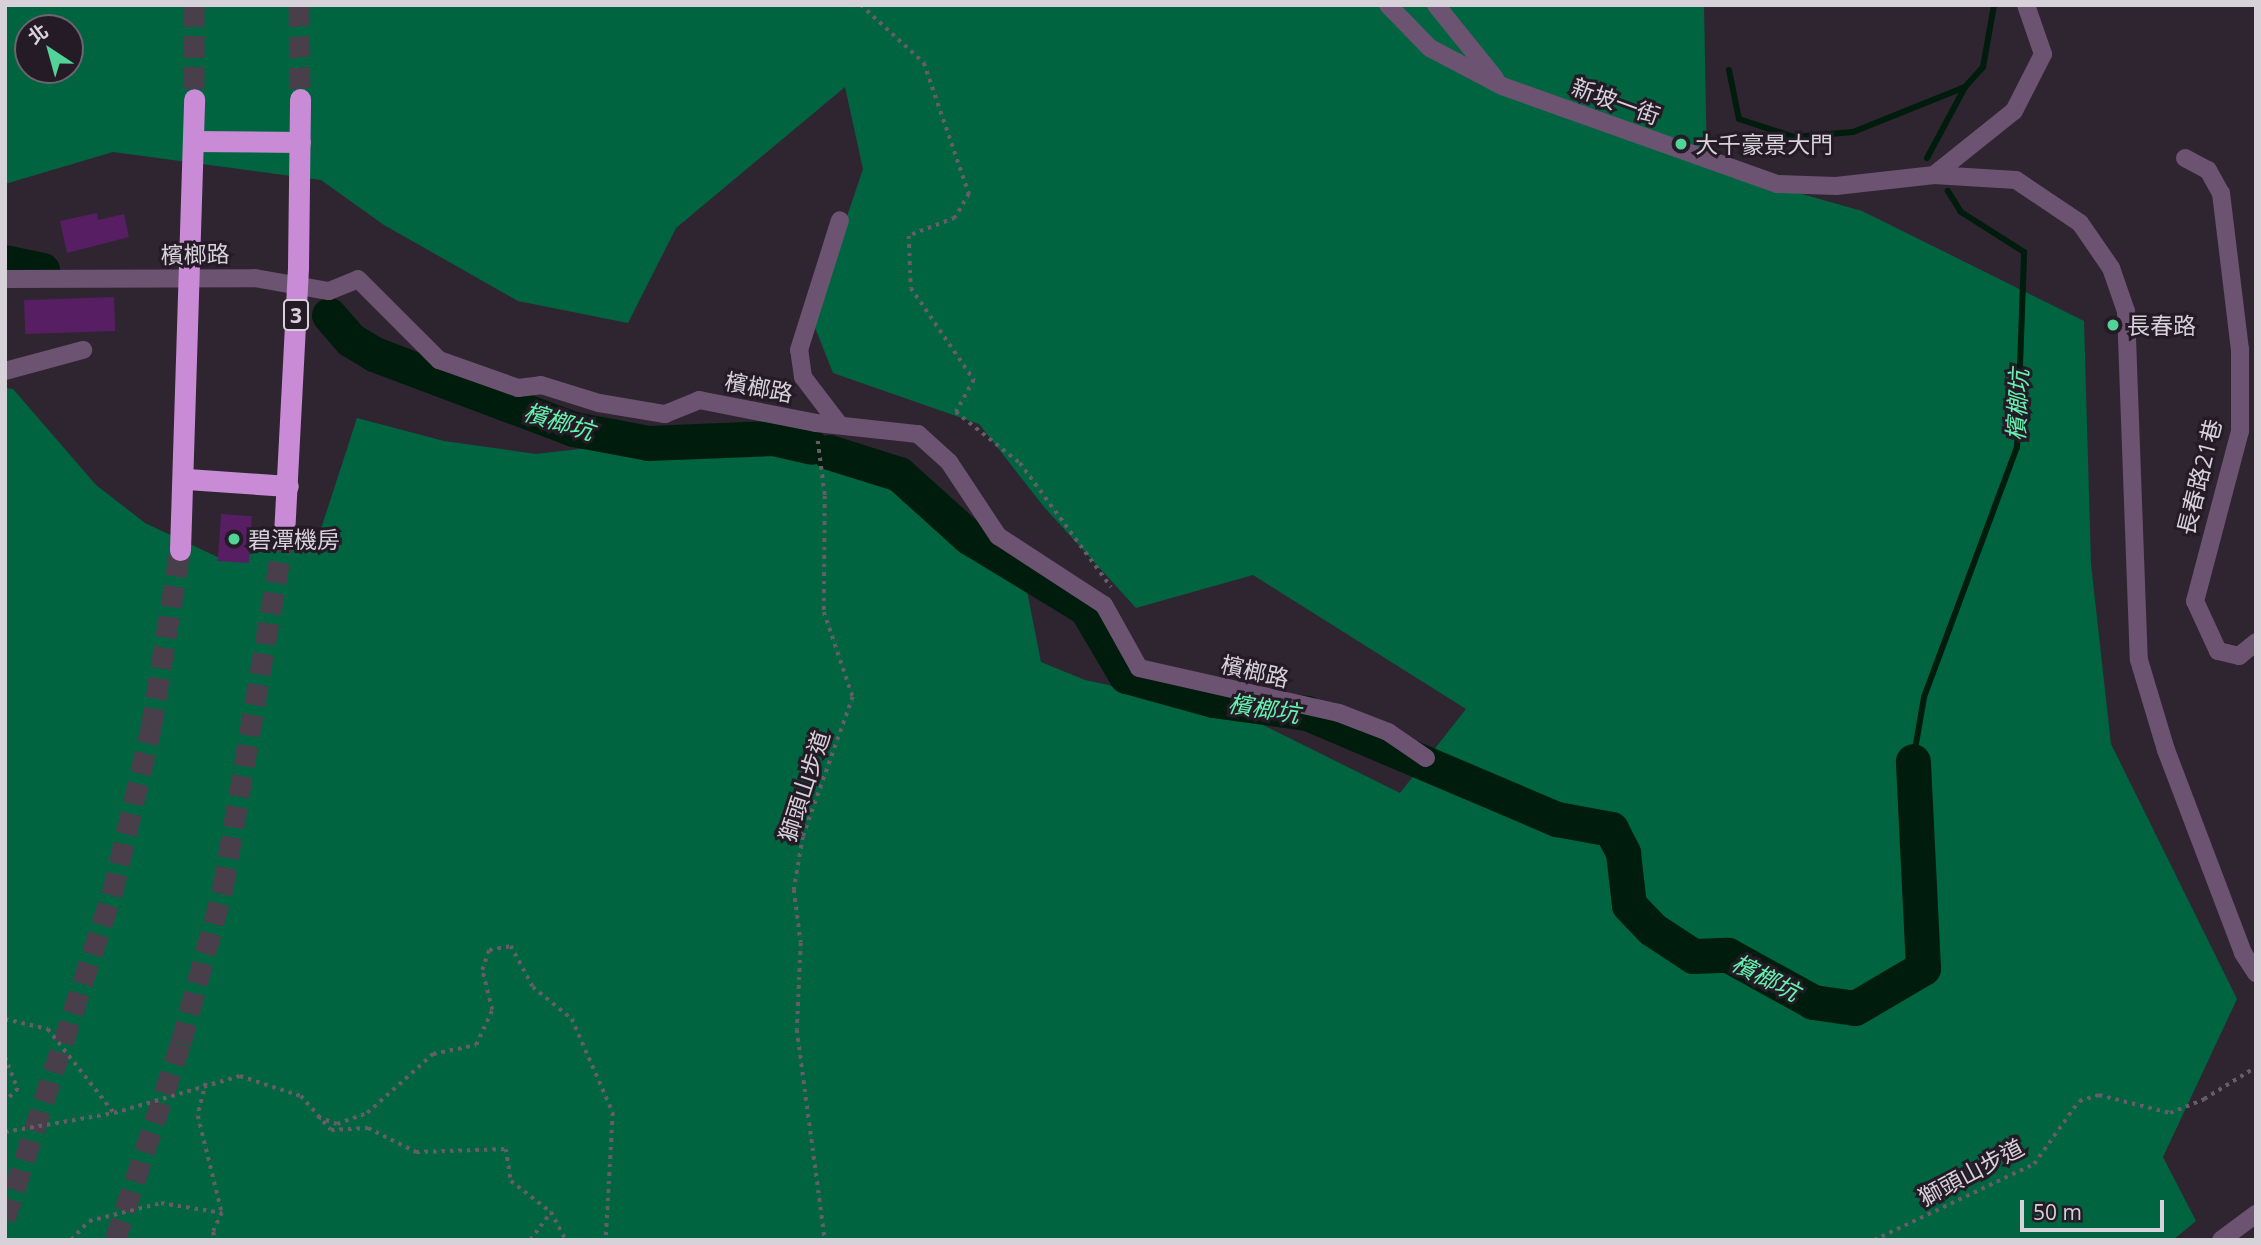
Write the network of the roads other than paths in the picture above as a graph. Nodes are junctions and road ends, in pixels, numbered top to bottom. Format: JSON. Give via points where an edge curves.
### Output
{"nodes":[{"id":1,"x":1388,"y":5,"type":"edge"},
{"id":2,"x":1436,"y":5,"type":"edge"},
{"id":3,"x":2026,"y":5,"type":"edge"},
{"id":4,"x":1502,"y":86,"type":"junction"},
{"id":5,"x":194,"y":99,"type":"tunnel mouth"},
{"id":6,"x":300,"y":99,"type":"tunnel mouth"},
{"id":7,"x":193,"y":141,"type":"junction"},
{"id":8,"x":300,"y":142,"type":"junction"},
{"id":9,"x":2185,"y":158,"type":"dead end"},
{"id":10,"x":1934,"y":175,"type":"junction"},
{"id":11,"x":840,"y":220,"type":"dead end"},
{"id":12,"x":5,"y":279,"type":"edge"},
{"id":13,"x":83,"y":350,"type":"dead end"},
{"id":14,"x":5,"y":371,"type":"edge"},
{"id":15,"x":838,"y":423,"type":"junction"},
{"id":16,"x":187,"y":479,"type":"junction"},
{"id":17,"x":288,"y":486,"type":"junction"},
{"id":18,"x":284,"y":535,"type":"tunnel mouth"},
{"id":19,"x":180,"y":550,"type":"tunnel mouth"},
{"id":20,"x":2256,"y":642,"type":"edge"},
{"id":21,"x":1426,"y":758,"type":"dead end"},
{"id":22,"x":2256,"y":973,"type":"edge"},
{"id":23,"x":2256,"y":1214,"type":"edge"},
{"id":24,"x":2221,"y":1240,"type":"edge"}],
"edges":[{"from":1,"to":4,"type":"street","name":"新坡一街","via":[[1430,48]]},
{"from":2,"to":4,"type":"street"},
{"from":3,"to":10,"type":"street","via":[[2043,54],[2014,111]]},
{"from":4,"to":10,"type":"street","name":"新坡一街","via":[[1777,184],[1836,186]]},
{"from":5,"to":7,"type":"highway"},
{"from":6,"to":8,"type":"highway","number":"3"},
{"from":7,"to":8,"type":"highway"},
{"from":7,"to":16,"type":"highway"},
{"from":8,"to":17,"type":"highway","number":"3"},
{"from":9,"to":20,"type":"street","name":"長春路21巷","via":[[2207,170],[2221,193],[2240,349],[2240,431],[2195,601],[2218,651],[2239,656]]},
{"from":10,"to":22,"type":"street","via":[[2016,180],[2080,223],[2111,268],[2126,311],[2138,660],[2171,763],[2243,953]]},
{"from":11,"to":15,"type":"street","via":[[799,351],[803,377]]},
{"from":12,"to":15,"type":"street","name":"檳榔路","via":[[255,278],[329,291],[358,279],[439,360],[518,388],[541,384],[599,403],[665,414],[699,400]]},
{"from":13,"to":14,"type":"street"},
{"from":15,"to":21,"type":"street","name":"檳榔路","via":[[918,434],[949,461],[998,536],[1104,605],[1139,668],[1339,713],[1388,732]]},
{"from":16,"to":17,"type":"highway"},
{"from":16,"to":19,"type":"highway"},
{"from":17,"to":18,"type":"highway","number":"3"},
{"from":23,"to":24,"type":"street"}]}
